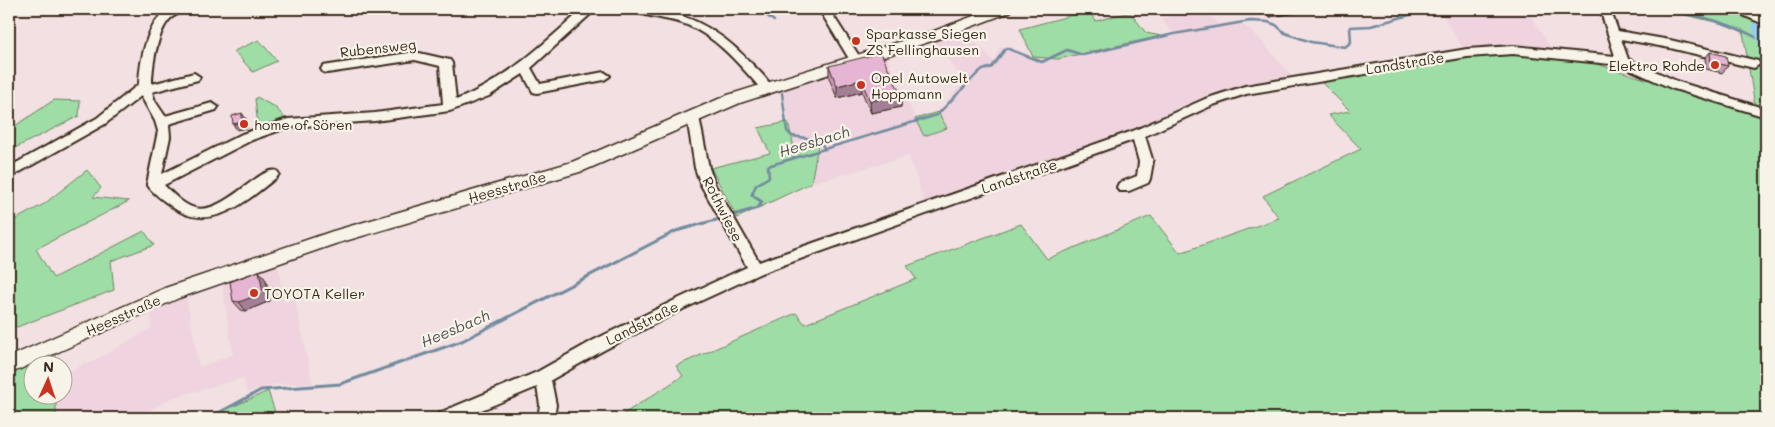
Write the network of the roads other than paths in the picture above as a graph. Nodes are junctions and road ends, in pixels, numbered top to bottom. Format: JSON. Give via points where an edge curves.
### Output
{"nodes":[{"id":1,"x":179,"y":9,"type":"edge"},
{"id":2,"x":590,"y":9,"type":"edge"},
{"id":3,"x":634,"y":9,"type":"edge"},
{"id":4,"x":824,"y":9,"type":"edge"},
{"id":5,"x":1005,"y":9,"type":"edge"},
{"id":6,"x":1605,"y":9,"type":"edge"},
{"id":7,"x":1744,"y":9,"type":"edge"},
{"id":8,"x":1762,"y":9,"type":"edge"},
{"id":9,"x":1766,"y":11,"type":"edge"},
{"id":10,"x":1766,"y":19,"type":"edge"},
{"id":11,"x":1614,"y":34,"type":"junction"},
{"id":12,"x":856,"y":59,"type":"junction"},
{"id":13,"x":1623,"y":61,"type":"junction"},
{"id":14,"x":1754,"y":64,"type":"dead end"},
{"id":15,"x":525,"y":67,"type":"junction"},
{"id":16,"x":327,"y":69,"type":"dead end"},
{"id":17,"x":604,"y":76,"type":"dead end"},
{"id":18,"x":194,"y":77,"type":"dead end"},
{"id":19,"x":766,"y":87,"type":"junction"},
{"id":20,"x":145,"y":88,"type":"junction"},
{"id":21,"x":212,"y":107,"type":"dead end"},
{"id":22,"x":450,"y":107,"type":"junction"},
{"id":23,"x":1766,"y":113,"type":"edge"},
{"id":24,"x":693,"y":117,"type":"junction"},
{"id":25,"x":162,"y":121,"type":"junction"},
{"id":26,"x":1138,"y":134,"type":"junction"},
{"id":27,"x":9,"y":174,"type":"edge"},
{"id":28,"x":272,"y":174,"type":"dead end"},
{"id":29,"x":154,"y":184,"type":"junction"},
{"id":30,"x":1124,"y":187,"type":"dead end"},
{"id":31,"x":756,"y":269,"type":"junction"},
{"id":32,"x":9,"y":366,"type":"edge"},
{"id":33,"x":543,"y":377,"type":"junction"},
{"id":34,"x":445,"y":418,"type":"edge"},
{"id":35,"x":546,"y":418,"type":"edge"}],
"edges":[{"from":1,"to":20,"type":"street","via":[[163,18],[158,27]]},
{"from":2,"to":15,"type":"street"},
{"from":3,"to":19,"type":"street","via":[[674,16],[703,27],[732,51]]},
{"from":4,"to":12,"type":"street"},
{"from":5,"to":12,"type":"main road","name":"Heesstraße","via":[[939,34]]},
{"from":6,"to":11,"type":"street"},
{"from":7,"to":10,"type":"highway"},
{"from":8,"to":9,"type":"highway"},
{"from":11,"to":13,"type":"street"},
{"from":11,"to":14,"type":"street"},
{"from":12,"to":19,"type":"main road","name":"Heesstraße"},
{"from":13,"to":23,"type":"street","via":[[1647,75],[1683,89]]},
{"from":13,"to":26,"type":"street","name":"Landstraße","via":[[1521,50],[1467,53],[1245,90],[1209,102]]},
{"from":15,"to":17,"type":"street","via":[[537,89]]},
{"from":15,"to":22,"type":"street","via":[[485,93]]},
{"from":16,"to":22,"type":"street","name":"Rubensweg","via":[[415,56],[446,63]]},
{"from":18,"to":20,"type":"street"},
{"from":19,"to":24,"type":"main road","name":"Heesstraße"},
{"from":20,"to":25,"type":"street"},
{"from":20,"to":27,"type":"street","via":[[101,121]]},
{"from":21,"to":25,"type":"street"},
{"from":22,"to":29,"type":"street","via":[[375,117],[288,123],[240,140]]},
{"from":24,"to":31,"type":"street","name":"Rothwiese","via":[[708,185]]},
{"from":24,"to":32,"type":"main road","name":"Heesstraße","via":[[577,167],[342,235],[181,290]]},
{"from":25,"to":29,"type":"street","via":[[164,134],[154,170]]},
{"from":26,"to":30,"type":"street","via":[[1146,162],[1143,179]]},
{"from":26,"to":31,"type":"street","name":"Landstraße"},
{"from":28,"to":29,"type":"street","via":[[236,201],[196,214],[184,209]]},
{"from":31,"to":33,"type":"street","name":"Landstraße","via":[[599,344]]},
{"from":33,"to":34,"type":"street","name":"Landstraße"},
{"from":33,"to":35,"type":"street","via":[[548,405]]}]}
